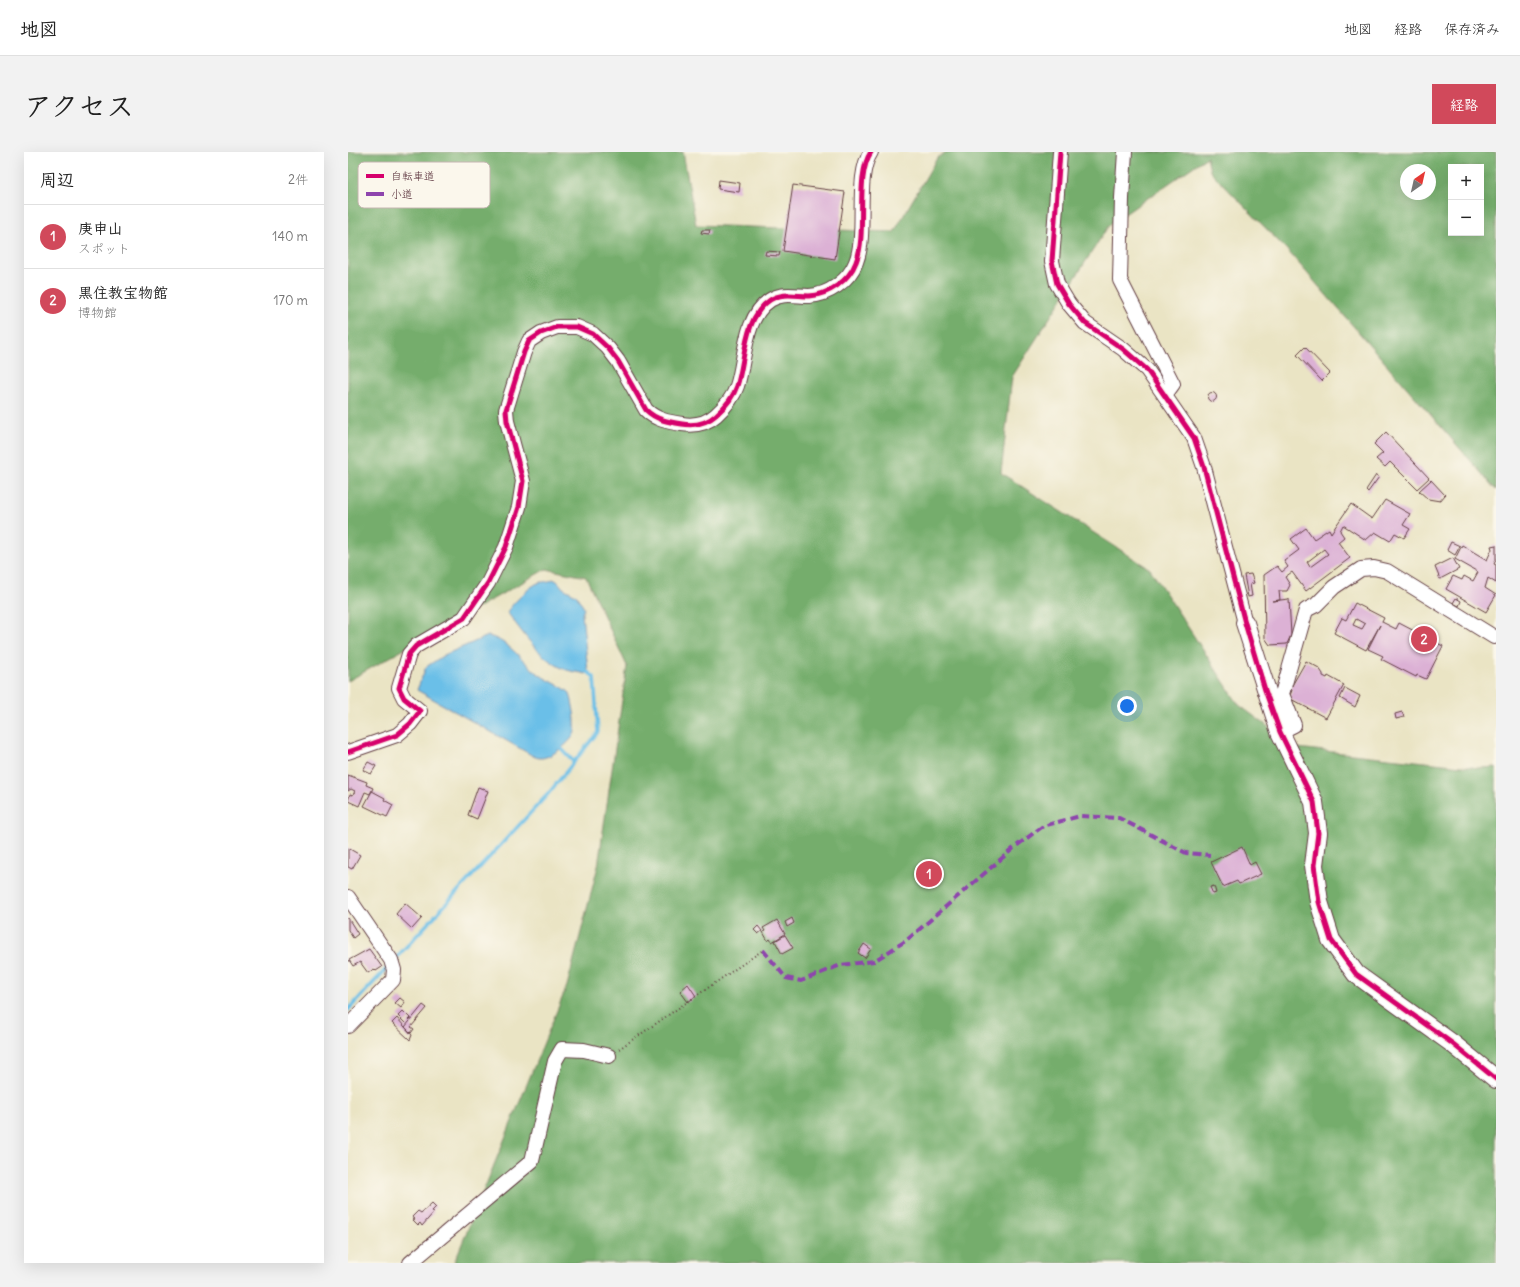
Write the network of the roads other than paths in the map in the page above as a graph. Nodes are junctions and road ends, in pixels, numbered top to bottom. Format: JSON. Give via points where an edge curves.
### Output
{"nodes":[{"id":1,"x":871,"y":152,"type":"edge"},
{"id":2,"x":1060,"y":152,"type":"edge"},
{"id":3,"x":1125,"y":152,"type":"edge"},
{"id":4,"x":1165,"y":395,"type":"junction"},
{"id":5,"x":1245,"y":623,"type":"joint"},
{"id":6,"x":1494,"y":637,"type":"dead end"},
{"id":7,"x":1280,"y":732,"type":"junction"},
{"id":8,"x":348,"y":752,"type":"edge"},
{"id":9,"x":348,"y":897,"type":"edge"},
{"id":10,"x":348,"y":1026,"type":"edge"},
{"id":11,"x":609,"y":1056,"type":"road end"},
{"id":12,"x":1496,"y":1079,"type":"edge"},
{"id":13,"x":410,"y":1263,"type":"edge"}],
"edges":[{"from":1,"to":8,"type":"street","via":[[865,166],[856,262],[846,278],[829,291],[810,296],[782,295],[770,300],[761,308],[750,330],[737,386],[730,400],[711,419],[702,424],[691,426],[652,416],[608,348],[593,334],[577,327],[557,327],[529,341],[506,410],[522,481],[519,507],[506,547],[488,584],[464,618],[416,646],[409,654],[399,688],[404,698],[420,711],[410,724],[397,735]]},
{"from":2,"to":4,"type":"street","via":[[1052,261],[1057,284],[1069,304],[1086,323],[1147,370]]},
{"from":3,"to":4,"type":"street","via":[[1120,280],[1173,384]]},
{"from":4,"to":5,"type":"street","via":[[1194,438]]},
{"from":5,"to":7,"type":"street"},
{"from":6,"to":7,"type":"street","via":[[1387,571],[1361,569],[1306,610],[1282,694],[1294,725]]},
{"from":7,"to":12,"type":"street","via":[[1314,802],[1318,833],[1314,865],[1319,902],[1331,940],[1356,974],[1453,1044]]},
{"from":9,"to":10,"type":"street","via":[[392,964],[393,980]]},
{"from":11,"to":13,"type":"street","via":[[584,1050],[562,1049],[555,1061],[532,1161]]}]}
